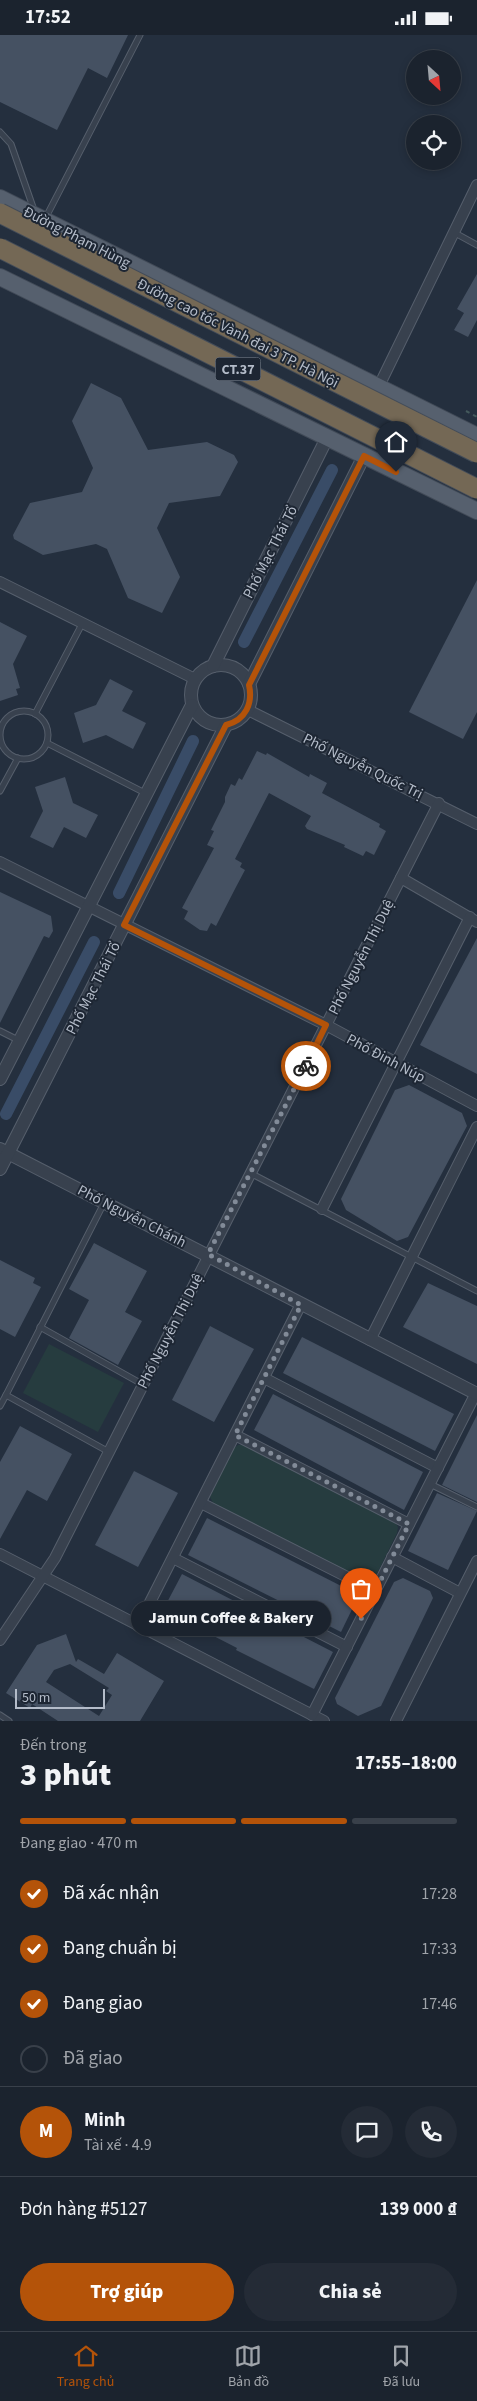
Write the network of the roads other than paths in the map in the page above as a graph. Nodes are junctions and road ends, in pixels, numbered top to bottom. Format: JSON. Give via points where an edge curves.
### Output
{"nodes":[{"id":1,"x":140,"y":35,"type":"edge"},
{"id":2,"x":0,"y":132,"type":"edge"},
{"id":3,"x":477,"y":185,"type":"edge"},
{"id":4,"x":0,"y":198,"type":"edge"},
{"id":5,"x":0,"y":213,"type":"edge"},
{"id":6,"x":40,"y":219,"type":"junction"},
{"id":7,"x":455,"y":233,"type":"junction"},
{"id":8,"x":477,"y":245,"type":"edge"},
{"id":9,"x":0,"y":249,"type":"edge"},
{"id":10,"x":0,"y":277,"type":"edge"},
{"id":11,"x":378,"y":388,"type":"junction"},
{"id":12,"x":477,"y":436,"type":"edge"},
{"id":13,"x":327,"y":438,"type":"junction"},
{"id":14,"x":477,"y":453,"type":"edge"},
{"id":15,"x":364,"y":456,"type":"junction"},
{"id":16,"x":477,"y":489,"type":"edge"},
{"id":17,"x":477,"y":511,"type":"edge"},
{"id":18,"x":0,"y":582,"type":"edge"},
{"id":19,"x":82,"y":624,"type":"junction"},
{"id":20,"x":213,"y":666,"type":"junction"},
{"id":21,"x":195,"y":679,"type":"junction"},
{"id":22,"x":249,"y":685,"type":"junction"},
{"id":23,"x":192,"y":705,"type":"junction"},
{"id":24,"x":248,"y":709,"type":"junction"},
{"id":25,"x":35,"y":713,"type":"junction"},
{"id":26,"x":1,"y":725,"type":"edge"},
{"id":27,"x":226,"y":725,"type":"junction"},
{"id":28,"x":47,"y":743,"type":"junction"},
{"id":29,"x":18,"y":758,"type":"junction"},
{"id":30,"x":0,"y":791,"type":"edge"},
{"id":31,"x":147,"y":795,"type":"junction"},
{"id":32,"x":439,"y":803,"type":"junction"},
{"id":33,"x":477,"y":824,"type":"edge"},
{"id":34,"x":0,"y":861,"type":"edge"},
{"id":35,"x":401,"y":878,"type":"junction"},
{"id":36,"x":89,"y":907,"type":"junction"},
{"id":37,"x":473,"y":919,"type":"edge"},
{"id":38,"x":124,"y":925,"type":"junction"},
{"id":39,"x":326,"y":1025,"type":"junction"},
{"id":40,"x":0,"y":1031,"type":"edge"},
{"id":41,"x":18,"y":1040,"type":"junction"},
{"id":42,"x":395,"y":1063,"type":"junction"},
{"id":43,"x":0,"y":1079,"type":"edge"},
{"id":44,"x":477,"y":1106,"type":"edge"},
{"id":45,"x":477,"y":1127,"type":"edge"},
{"id":46,"x":4,"y":1151,"type":"edge"},
{"id":47,"x":0,"y":1169,"type":"edge"},
{"id":48,"x":252,"y":1174,"type":"junction"},
{"id":49,"x":104,"y":1202,"type":"junction"},
{"id":50,"x":322,"y":1209,"type":"junction"},
{"id":51,"x":208,"y":1254,"type":"junction"},
{"id":52,"x":413,"y":1258,"type":"junction"},
{"id":53,"x":477,"y":1291,"type":"edge"},
{"id":54,"x":301,"y":1305,"type":"junction"},
{"id":55,"x":40,"y":1327,"type":"junction"},
{"id":56,"x":370,"y":1340,"type":"junction"},
{"id":57,"x":264,"y":1378,"type":"junction"},
{"id":58,"x":142,"y":1385,"type":"junction"},
{"id":59,"x":476,"y":1393,"type":"edge"},
{"id":60,"x":6,"y":1395,"type":"junction"},
{"id":61,"x":0,"y":1406,"type":"edge"},
{"id":62,"x":235,"y":1435,"type":"junction"},
{"id":63,"x":110,"y":1452,"type":"junction"},
{"id":64,"x":438,"y":1468,"type":"junction"},
{"id":65,"x":429,"y":1483,"type":"junction"},
{"id":66,"x":201,"y":1503,"type":"junction"},
{"id":67,"x":477,"y":1507,"type":"edge"},
{"id":68,"x":409,"y":1524,"type":"junction"},
{"id":69,"x":0,"y":1554,"type":"edge"},
{"id":70,"x":392,"y":1557,"type":"junction"},
{"id":71,"x":173,"y":1558,"type":"junction"},
{"id":72,"x":477,"y":1561,"type":"edge"},
{"id":73,"x":43,"y":1576,"type":"junction"},
{"id":74,"x":375,"y":1591,"type":"junction"},
{"id":75,"x":460,"y":1593,"type":"junction"},
{"id":76,"x":138,"y":1626,"type":"junction"},
{"id":77,"x":0,"y":1639,"type":"edge"},
{"id":78,"x":347,"y":1647,"type":"junction"},
{"id":79,"x":0,"y":1715,"type":"edge"},
{"id":80,"x":312,"y":1715,"type":"junction"},
{"id":81,"x":9,"y":1721,"type":"edge"},
{"id":82,"x":324,"y":1721,"type":"edge"},
{"id":83,"x":396,"y":1721,"type":"edge"}],
"edges":[{"from":1,"to":6,"type":"lane"},
{"from":2,"to":6,"type":"lane","via":[[11,144]]},
{"from":3,"to":7,"type":"street"},
{"from":4,"to":6,"type":"main road","name":"Đường Phạm Hùng"},
{"from":5,"to":14,"type":"highway","name":"Đường cao tốc Vành đai 3 TP. Hà Nội","number":"CT.37","bridge":true},
{"from":6,"to":11,"type":"main road","name":"Đường Phạm Hùng"},
{"from":7,"to":8,"type":"lane"},
{"from":7,"to":11,"type":"street"},
{"from":9,"to":16,"type":"highway","name":"Đường cao tốc Vành đai 3 TP. Hà Nội","number":"CT.37","bridge":true},
{"from":10,"to":13,"type":"main road"},
{"from":11,"to":12,"type":"main road","name":"Đường Phạm Hùng"},
{"from":13,"to":15,"type":"main road"},
{"from":13,"to":20,"type":"street","name":"Phố Mạc Thái Tổ"},
{"from":15,"to":17,"type":"main road"},
{"from":15,"to":22,"type":"street"},
{"from":18,"to":19,"type":"street"},
{"from":19,"to":21,"type":"street"},
{"from":19,"to":25,"type":"lane"},
{"from":20,"to":21,"type":"street"},
{"from":20,"to":22,"type":"street","via":[[235,668]]},
{"from":21,"to":23,"type":"street","via":[[190,692]]},
{"from":22,"to":24,"type":"street"},
{"from":23,"to":27,"type":"street","via":[[206,722]]},
{"from":23,"to":31,"type":"street"},
{"from":24,"to":27,"type":"street"},
{"from":24,"to":32,"type":"street","name":"Phố Nguyễn Quốc Trị"},
{"from":25,"to":26,"type":"lane","via":[[19,712]]},
{"from":25,"to":28,"type":"lane","via":[[45,722]]},
{"from":26,"to":29,"type":"lane","via":[[3,745]]},
{"from":27,"to":38,"type":"street","name":"Phố Mạc Thái Tổ"},
{"from":28,"to":29,"type":"lane","via":[[35,756]]},
{"from":28,"to":31,"type":"lane"},
{"from":29,"to":30,"type":"lane"},
{"from":31,"to":36,"type":"street"},
{"from":32,"to":33,"type":"street","name":"Phố Nguyễn Quốc Trị"},
{"from":32,"to":35,"type":"street","name":"Phố Nguyễn Thị Duệ"},
{"from":34,"to":36,"type":"street","name":"Phố Đinh Núp"},
{"from":35,"to":37,"type":"street"},
{"from":35,"to":39,"type":"street","name":"Phố Nguyễn Thị Duệ"},
{"from":36,"to":38,"type":"street","name":"Phố Đinh Núp"},
{"from":36,"to":41,"type":"street"},
{"from":37,"to":42,"type":"street"},
{"from":38,"to":39,"type":"street","name":"Phố Đinh Núp"},
{"from":38,"to":46,"type":"street","name":"Phố Mạc Thái Tổ"},
{"from":39,"to":42,"type":"street","name":"Phố Đinh Núp"},
{"from":39,"to":48,"type":"street","name":"Phố Nguyễn Thị Duệ"},
{"from":40,"to":41,"type":"lane"},
{"from":41,"to":43,"type":"street"},
{"from":42,"to":44,"type":"street","name":"Phố Đinh Núp"},
{"from":42,"to":50,"type":"street"},
{"from":45,"to":52,"type":"street"},
{"from":46,"to":47,"type":"street","name":"Phố Mạc Thái Tổ"},
{"from":46,"to":49,"type":"street","name":"Phố Nguyễn Chánh"},
{"from":48,"to":50,"type":"lane"},
{"from":48,"to":51,"type":"street","name":"Phố Nguyễn Thị Duệ"},
{"from":49,"to":51,"type":"street","name":"Phố Nguyễn Chánh"},
{"from":49,"to":55,"type":"lane"},
{"from":50,"to":52,"type":"lane"},
{"from":51,"to":54,"type":"street","name":"Phố Nguyễn Chánh"},
{"from":51,"to":58,"type":"street","name":"Phố Nguyễn Thị Duệ"},
{"from":52,"to":53,"type":"lane"},
{"from":52,"to":56,"type":"street"},
{"from":54,"to":56,"type":"street","name":"Phố Nguyễn Chánh"},
{"from":54,"to":57,"type":"street"},
{"from":55,"to":58,"type":"lane"},
{"from":55,"to":60,"type":"lane"},
{"from":56,"to":59,"type":"street","name":"Phố Nguyễn Chánh"},
{"from":57,"to":62,"type":"street"},
{"from":57,"to":64,"type":"street"},
{"from":58,"to":63,"type":"street","name":"Phố Nguyễn Thị Duệ"},
{"from":59,"to":64,"type":"street"},
{"from":60,"to":61,"type":"lane"},
{"from":60,"to":63,"type":"lane"},
{"from":62,"to":66,"type":"street"},
{"from":62,"to":68,"type":"street"},
{"from":63,"to":73,"type":"street","name":"Phố Nguyễn Thị Duệ","via":[[56,1558]]},
{"from":64,"to":65,"type":"street"},
{"from":65,"to":67,"type":"lane"},
{"from":65,"to":68,"type":"street"},
{"from":66,"to":71,"type":"street"},
{"from":66,"to":74,"type":"street"},
{"from":68,"to":70,"type":"street"},
{"from":69,"to":73,"type":"street"},
{"from":70,"to":74,"type":"street"},
{"from":70,"to":75,"type":"street"},
{"from":71,"to":76,"type":"street"},
{"from":71,"to":78,"type":"street"},
{"from":72,"to":75,"type":"street"},
{"from":73,"to":76,"type":"street"},
{"from":73,"to":77,"type":"street","name":"Phố Nguyễn Thị Duệ"},
{"from":74,"to":78,"type":"street"},
{"from":75,"to":83,"type":"street"},
{"from":76,"to":80,"type":"street"},
{"from":78,"to":80,"type":"street"},
{"from":79,"to":81,"type":"lane"},
{"from":80,"to":82,"type":"street"}]}
